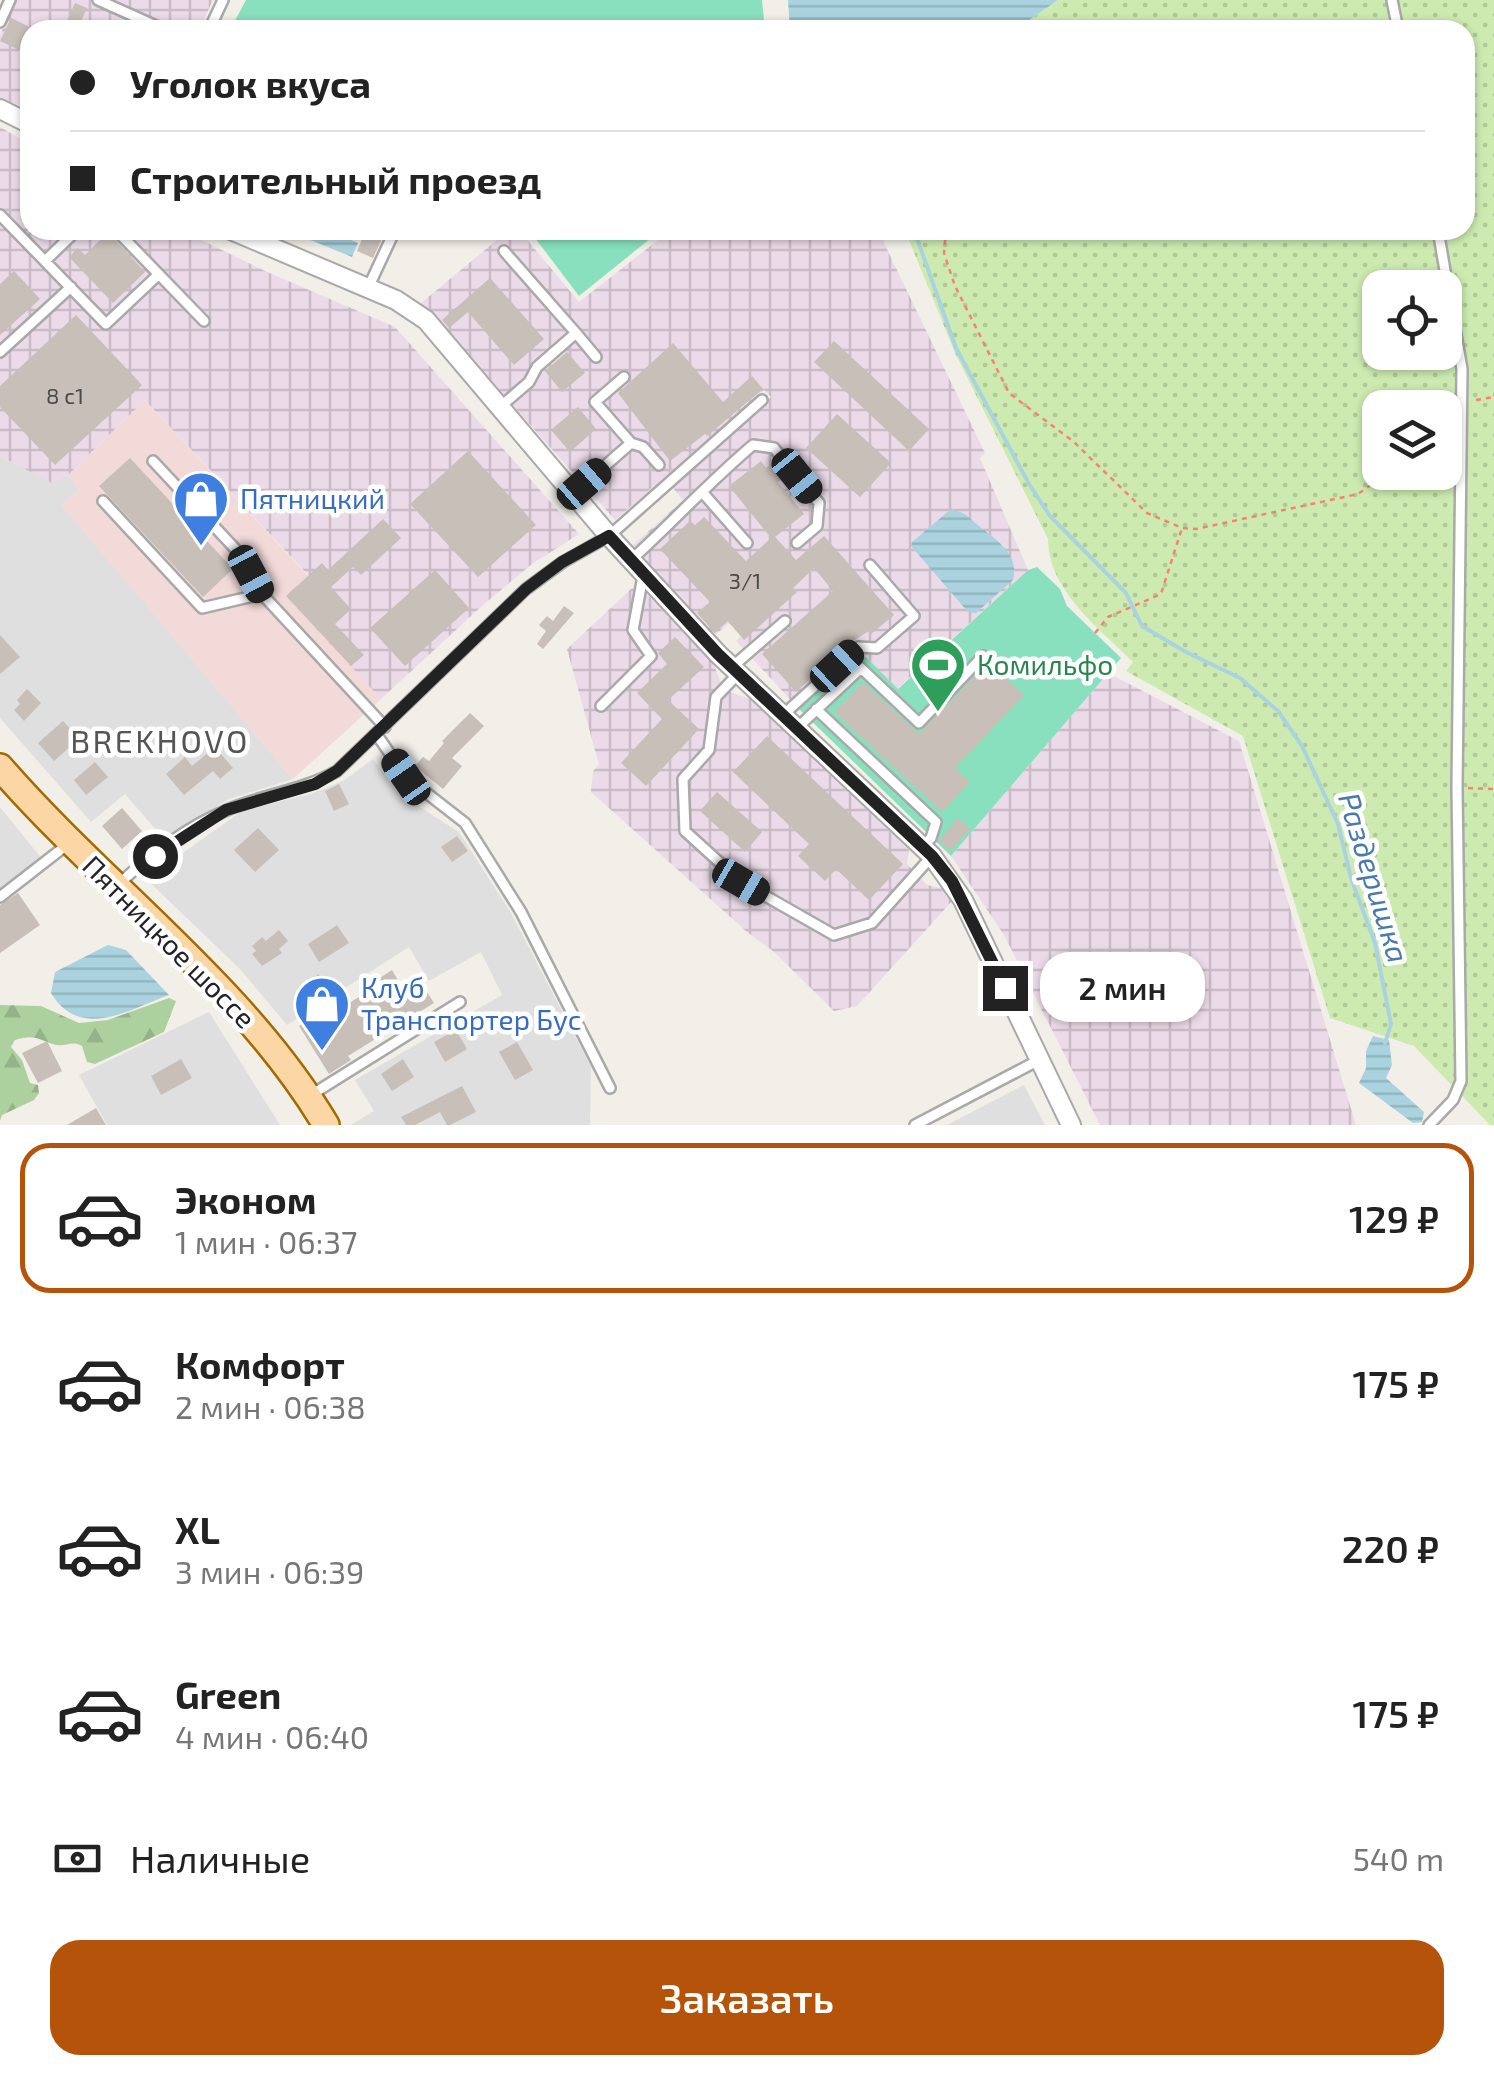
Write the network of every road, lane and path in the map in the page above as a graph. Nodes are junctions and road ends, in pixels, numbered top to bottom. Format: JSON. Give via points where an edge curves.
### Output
{"nodes":[{"id":1,"x":10,"y":0,"type":"edge"},
{"id":2,"x":98,"y":0,"type":"edge"},
{"id":3,"x":143,"y":20,"type":"edge"},
{"id":4,"x":0,"y":22,"type":"edge"},
{"id":5,"x":0,"y":215,"type":"edge"},
{"id":6,"x":20,"y":235,"type":"edge"},
{"id":7,"x":24,"y":240,"type":"edge"},
{"id":8,"x":67,"y":240,"type":"edge"},
{"id":9,"x":126,"y":240,"type":"edge"},
{"id":10,"x":255,"y":240,"type":"edge"},
{"id":11,"x":390,"y":240,"type":"edge"},
{"id":12,"x":945,"y":240,"type":"edge"},
{"id":13,"x":1440,"y":240,"type":"edge"},
{"id":14,"x":504,"y":251,"type":"dead end"},
{"id":15,"x":45,"y":261,"type":"junction"},
{"id":16,"x":159,"y":274,"type":"junction"},
{"id":17,"x":71,"y":288,"type":"junction"},
{"id":18,"x":368,"y":288,"type":"junction"},
{"id":19,"x":204,"y":321,"type":"dead end"},
{"id":20,"x":576,"y":333,"type":"junction"},
{"id":21,"x":0,"y":352,"type":"edge"},
{"id":22,"x":596,"y":357,"type":"dead end"},
{"id":23,"x":624,"y":377,"type":"dead end"},
{"id":24,"x":1462,"y":390,"type":"edge"},
{"id":25,"x":1494,"y":395,"type":"edge"},
{"id":26,"x":762,"y":400,"type":"dead end"},
{"id":27,"x":500,"y":407,"type":"junction"},
{"id":28,"x":1462,"y":408,"type":"edge"},
{"id":29,"x":631,"y":443,"type":"junction"},
{"id":30,"x":154,"y":461,"type":"dead end"},
{"id":31,"x":659,"y":465,"type":"dead end"},
{"id":32,"x":1364,"y":490,"type":"edge"},
{"id":33,"x":1461,"y":490,"type":"edge"},
{"id":34,"x":704,"y":493,"type":"junction"},
{"id":35,"x":573,"y":494,"type":"junction"},
{"id":36,"x":103,"y":501,"type":"dead end"},
{"id":37,"x":1182,"y":528,"type":"junction"},
{"id":38,"x":609,"y":536,"type":"junction"},
{"id":39,"x":796,"y":543,"type":"dead end"},
{"id":40,"x":748,"y":544,"type":"dead end"},
{"id":41,"x":870,"y":565,"type":"dead end"},
{"id":42,"x":637,"y":566,"type":"junction"},
{"id":43,"x":262,"y":594,"type":"junction"},
{"id":44,"x":785,"y":621,"type":"dead end"},
{"id":45,"x":1094,"y":632,"type":"dead end"},
{"id":46,"x":983,"y":656,"type":"dead end"},
{"id":47,"x":736,"y":670,"type":"junction"},
{"id":48,"x":602,"y":706,"type":"dead end"},
{"id":49,"x":816,"y":710,"type":"junction"},
{"id":50,"x":790,"y":722,"type":"junction"},
{"id":51,"x":381,"y":731,"type":"junction"},
{"id":52,"x":0,"y":767,"type":"edge"},
{"id":53,"x":1457,"y":787,"type":"junction"},
{"id":54,"x":1494,"y":790,"type":"edge"},
{"id":55,"x":70,"y":842,"type":"junction"},
{"id":56,"x":927,"y":851,"type":"junction"},
{"id":57,"x":116,"y":886,"type":"junction"},
{"id":58,"x":0,"y":897,"type":"edge"},
{"id":59,"x":460,"y":1002,"type":"dead end"},
{"id":60,"x":1039,"y":1060,"type":"junction"},
{"id":61,"x":610,"y":1088,"type":"dead end"},
{"id":62,"x":309,"y":1096,"type":"junction"},
{"id":63,"x":1433,"y":1122,"type":"edge"},
{"id":64,"x":326,"y":1125,"type":"edge"},
{"id":65,"x":916,"y":1125,"type":"edge"},
{"id":66,"x":1071,"y":1125,"type":"edge"}],
"edges":[{"from":1,"to":4,"type":"lane"},
{"from":2,"to":3,"type":"lane"},
{"from":5,"to":6,"type":"lane"},
{"from":7,"to":15,"type":"lane"},
{"from":8,"to":15,"type":"lane"},
{"from":9,"to":16,"type":"lane"},
{"from":10,"to":18,"type":"street"},
{"from":11,"to":18,"type":"lane"},
{"from":12,"to":37,"type":"path","via":[[956,286],[1010,393],[1074,442],[1147,513]]},
{"from":13,"to":24,"type":"lane"},
{"from":14,"to":20,"type":"lane"},
{"from":15,"to":17,"type":"lane"},
{"from":16,"to":17,"type":"lane","via":[[106,324]]},
{"from":16,"to":19,"type":"lane"},
{"from":17,"to":21,"type":"lane"},
{"from":18,"to":27,"type":"street","via":[[426,320]]},
{"from":20,"to":22,"type":"lane"},
{"from":20,"to":27,"type":"lane"},
{"from":23,"to":29,"type":"lane","via":[[595,402]]},
{"from":25,"to":28,"type":"path"},
{"from":26,"to":38,"type":"lane"},
{"from":27,"to":35,"type":"street"},
{"from":29,"to":31,"type":"lane"},
{"from":29,"to":35,"type":"lane"},
{"from":30,"to":43,"type":"lane","via":[[240,554]]},
{"from":32,"to":37,"type":"path","via":[[1218,526]]},
{"from":33,"to":53,"type":"lane"},
{"from":34,"to":39,"type":"lane","via":[[753,446],[774,448],[819,503],[817,526]]},
{"from":34,"to":40,"type":"lane"},
{"from":34,"to":42,"type":"lane"},
{"from":35,"to":38,"type":"street"},
{"from":36,"to":43,"type":"lane","via":[[202,608]]},
{"from":37,"to":45,"type":"path","via":[[1161,594],[1108,617]]},
{"from":38,"to":42,"type":"street"},
{"from":38,"to":51,"type":"lane","via":[[526,589]]},
{"from":41,"to":50,"type":"lane","via":[[914,616],[877,648],[858,647]]},
{"from":42,"to":47,"type":"street"},
{"from":42,"to":48,"type":"lane","via":[[632,630],[651,656]]},
{"from":43,"to":51,"type":"lane"},
{"from":44,"to":47,"type":"lane"},
{"from":46,"to":49,"type":"lane","via":[[920,723],[861,668]]},
{"from":47,"to":50,"type":"street"},
{"from":47,"to":56,"type":"lane","via":[[716,697],[709,750],[683,779],[685,831],[741,882],[834,935],[872,923]]},
{"from":49,"to":50,"type":"lane"},
{"from":49,"to":56,"type":"lane","via":[[936,822]]},
{"from":50,"to":56,"type":"street"},
{"from":51,"to":57,"type":"lane","via":[[315,784],[226,810]]},
{"from":51,"to":61,"type":"lane","via":[[406,777],[466,822],[521,912]]},
{"from":52,"to":55,"type":"main road","name":"Пятницкое шоссе"},
{"from":53,"to":54,"type":"path"},
{"from":53,"to":63,"type":"lane","via":[[1461,1081]]},
{"from":55,"to":57,"type":"main road","name":"Пятницкое шоссе"},
{"from":55,"to":58,"type":"lane"},
{"from":56,"to":60,"type":"street","via":[[963,900]]},
{"from":57,"to":62,"type":"main road","name":"Пятницкое шоссе","via":[[245,1017]]},
{"from":59,"to":62,"type":"lane"},
{"from":60,"to":65,"type":"lane"},
{"from":60,"to":66,"type":"street"},
{"from":62,"to":64,"type":"main road","name":"Пятницкое шоссе"}]}
